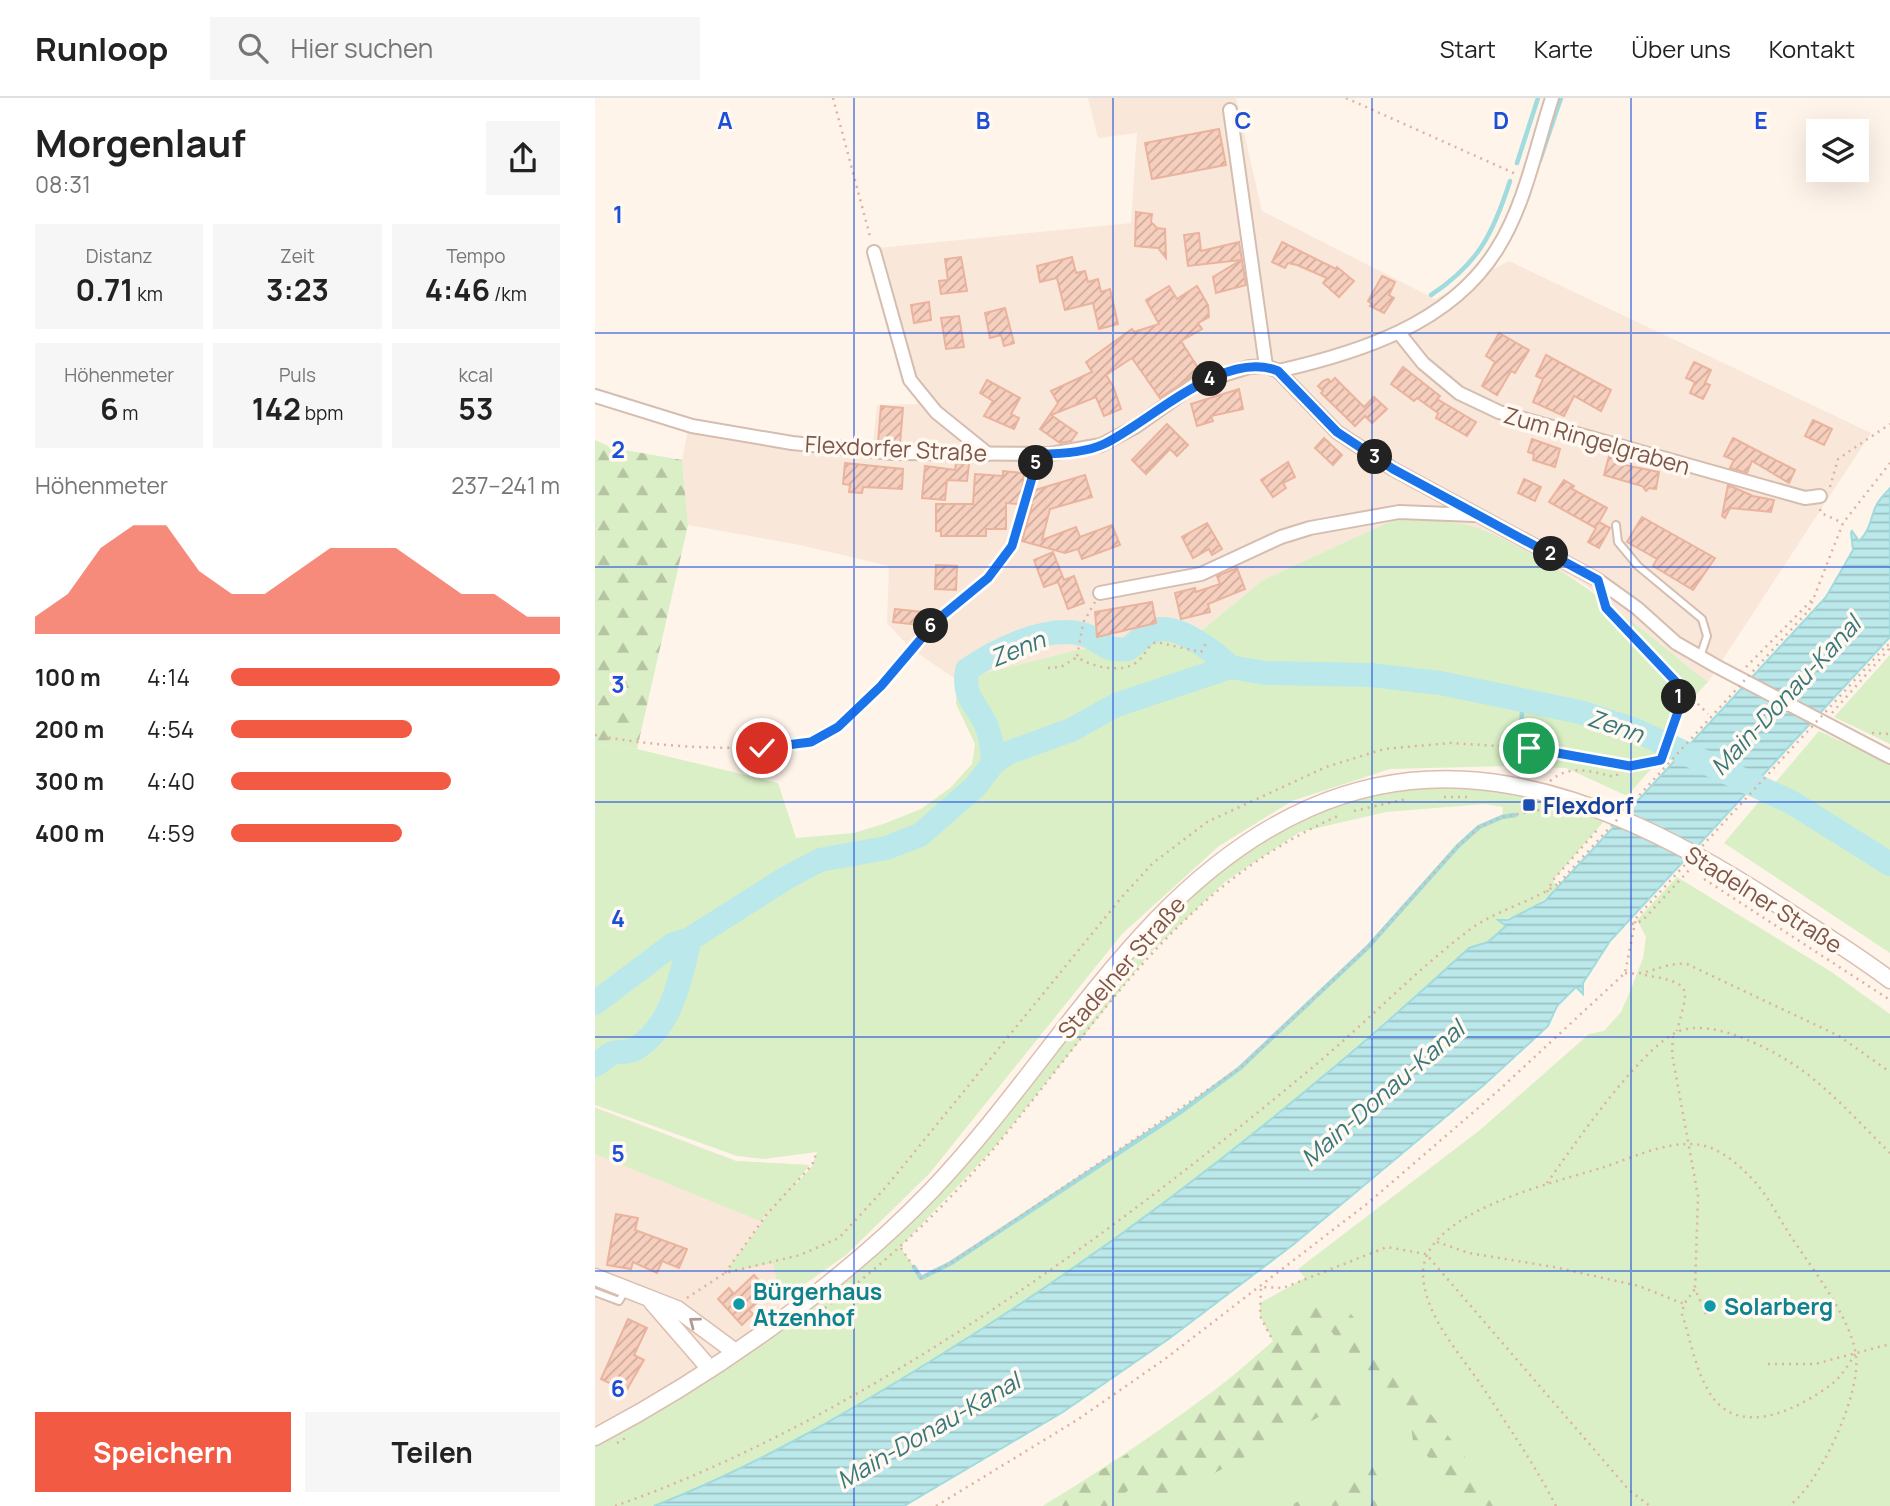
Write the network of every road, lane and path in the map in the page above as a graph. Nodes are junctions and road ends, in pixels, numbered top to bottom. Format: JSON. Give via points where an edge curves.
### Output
{"nodes":[{"id":1,"x":833,"y":98,"type":"edge"},
{"id":2,"x":1346,"y":98,"type":"edge"},
{"id":3,"x":1552,"y":98,"type":"edge"},
{"id":4,"x":1230,"y":110,"type":"dead end"},
{"id":5,"x":1525,"y":178,"type":"junction"},
{"id":6,"x":874,"y":252,"type":"joint"},
{"id":7,"x":1399,"y":333,"type":"junction"},
{"id":8,"x":1272,"y":369,"type":"junction"},
{"id":9,"x":595,"y":396,"type":"edge"},
{"id":10,"x":1890,"y":424,"type":"edge"},
{"id":11,"x":988,"y":454,"type":"junction"},
{"id":12,"x":1039,"y":454,"type":"junction"},
{"id":13,"x":1890,"y":463,"type":"edge"},
{"id":14,"x":1820,"y":496,"type":"joint"},
{"id":15,"x":1821,"y":513,"type":"dead end"},
{"id":16,"x":1478,"y":515,"type":"junction"},
{"id":17,"x":1843,"y":523,"type":"junction"},
{"id":18,"x":1616,"y":525,"type":"dead end"},
{"id":19,"x":1598,"y":580,"type":"junction"},
{"id":20,"x":1100,"y":593,"type":"joint"},
{"id":21,"x":1815,"y":597,"type":"junction"},
{"id":22,"x":1208,"y":640,"type":"dead end"},
{"id":23,"x":1888,"y":645,"type":"edge"},
{"id":24,"x":1077,"y":657,"type":"junction"},
{"id":25,"x":1700,"y":657,"type":"junction"},
{"id":26,"x":1048,"y":668,"type":"dead end"},
{"id":27,"x":1736,"y":677,"type":"junction"},
{"id":28,"x":1678,"y":684,"type":"junction"},
{"id":29,"x":1708,"y":714,"type":"dead end"},
{"id":30,"x":1823,"y":723,"type":"junction"},
{"id":31,"x":595,"y":735,"type":"edge"},
{"id":32,"x":1529,"y":748,"type":"dead end"},
{"id":33,"x":1890,"y":757,"type":"edge"},
{"id":34,"x":1630,"y":766,"type":"junction"},
{"id":35,"x":1562,"y":771,"type":"dead end"},
{"id":36,"x":1417,"y":797,"type":"dead end"},
{"id":37,"x":1443,"y":797,"type":"dead end"},
{"id":38,"x":1482,"y":797,"type":"dead end"},
{"id":39,"x":1551,"y":807,"type":"dead end"},
{"id":40,"x":1354,"y":811,"type":"dead end"},
{"id":41,"x":1341,"y":815,"type":"dead end"},
{"id":42,"x":1605,"y":820,"type":"dead end"},
{"id":43,"x":1547,"y":892,"type":"junction"},
{"id":44,"x":1632,"y":924,"type":"junction"},
{"id":45,"x":1625,"y":974,"type":"junction"},
{"id":46,"x":1645,"y":975,"type":"junction"},
{"id":47,"x":1890,"y":980,"type":"edge"},
{"id":48,"x":1890,"y":1000,"type":"edge"},
{"id":49,"x":1675,"y":1033,"type":"junction"},
{"id":50,"x":1890,"y":1072,"type":"edge"},
{"id":51,"x":1690,"y":1144,"type":"junction"},
{"id":52,"x":817,"y":1152,"type":"dead end"},
{"id":53,"x":1890,"y":1153,"type":"edge"},
{"id":54,"x":1547,"y":1183,"type":"junction"},
{"id":55,"x":1436,"y":1242,"type":"junction"},
{"id":56,"x":826,"y":1245,"type":"dead end"},
{"id":57,"x":900,"y":1247,"type":"junction"},
{"id":58,"x":1426,"y":1254,"type":"junction"},
{"id":59,"x":725,"y":1273,"type":"junction"},
{"id":60,"x":595,"y":1277,"type":"edge"},
{"id":61,"x":1261,"y":1287,"type":"junction"},
{"id":62,"x":1695,"y":1289,"type":"junction"},
{"id":63,"x":626,"y":1290,"type":"junction"},
{"id":64,"x":595,"y":1292,"type":"edge"},
{"id":65,"x":651,"y":1300,"type":"junction"},
{"id":66,"x":1684,"y":1304,"type":"junction"},
{"id":67,"x":677,"y":1309,"type":"junction"},
{"id":68,"x":1706,"y":1314,"type":"dead end"},
{"id":69,"x":813,"y":1316,"type":"dead end"},
{"id":70,"x":1271,"y":1337,"type":"dead end"},
{"id":71,"x":1890,"y":1344,"type":"edge"},
{"id":72,"x":734,"y":1352,"type":"junction"},
{"id":73,"x":1856,"y":1353,"type":"junction"},
{"id":74,"x":1768,"y":1364,"type":"dead end"},
{"id":75,"x":710,"y":1369,"type":"junction"},
{"id":76,"x":595,"y":1437,"type":"edge"},
{"id":77,"x":615,"y":1506,"type":"edge"},
{"id":78,"x":936,"y":1506,"type":"edge"},
{"id":79,"x":1556,"y":1506,"type":"edge"},
{"id":80,"x":1650,"y":1506,"type":"edge"},
{"id":81,"x":1789,"y":1506,"type":"edge"}],
"edges":[{"from":1,"to":6,"type":"path"},
{"from":2,"to":5,"type":"path"},
{"from":3,"to":5,"type":"street","name":"Flexdorfer Straße"},
{"from":4,"to":8,"type":"street"},
{"from":5,"to":7,"type":"street","name":"Flexdorfer Straße","via":[[1497,250],[1465,288]]},
{"from":6,"to":11,"type":"street","via":[[910,380],[936,412]]},
{"from":7,"to":8,"type":"street","name":"Flexdorfer Straße","via":[[1342,357]]},
{"from":7,"to":14,"type":"street","name":"Zum Ringelgraben","via":[[1423,363],[1459,393],[1519,420],[1805,498]]},
{"from":8,"to":12,"type":"street","name":"Flexdorfer Straße","via":[[1249,367],[1197,383],[1101,446]]},
{"from":8,"to":16,"type":"street","via":[[1337,432]]},
{"from":9,"to":11,"type":"street","name":"Flexdorfer Straße","via":[[692,426],[792,443],[893,453]]},
{"from":10,"to":14,"type":"path","via":[[1838,459],[1829,490]]},
{"from":11,"to":12,"type":"street","name":"Flexdorfer Straße"},
{"from":12,"to":31,"type":"path","via":[[1012,546],[996,568],[937,620],[881,686],[838,727],[811,742],[762,748]]},
{"from":13,"to":17,"type":"path"},
{"from":15,"to":17,"type":"path"},
{"from":16,"to":19,"type":"street"},
{"from":16,"to":20,"type":"street","via":[[1399,512],[1310,528],[1201,574]]},
{"from":17,"to":21,"type":"path"},
{"from":18,"to":25,"type":"lane","via":[[1618,542],[1638,566],[1702,619],[1707,636]]},
{"from":19,"to":25,"type":"street"},
{"from":19,"to":28,"type":"path","via":[[1606,608]]},
{"from":20,"to":24,"type":"path","via":[[1083,624]]},
{"from":21,"to":27,"type":"path"},
{"from":21,"to":43,"type":"path","bridge":true,"via":[[1809,610]]},
{"from":22,"to":24,"type":"path","via":[[1201,652],[1156,642],[1136,664],[1123,667],[1104,667]]},
{"from":23,"to":30,"type":"path"},
{"from":23,"to":44,"type":"path","bridge":true},
{"from":24,"to":26,"type":"path","via":[[1061,667]]},
{"from":25,"to":27,"type":"street"},
{"from":27,"to":30,"type":"street"},
{"from":28,"to":29,"type":"path"},
{"from":28,"to":34,"type":"path","via":[[1680,706],[1661,760]]},
{"from":30,"to":33,"type":"street"},
{"from":32,"to":34,"type":"path"},
{"from":34,"to":35,"type":"path","via":[[1614,777],[1583,769]]},
{"from":36,"to":40,"type":"path"},
{"from":37,"to":38,"type":"path"},
{"from":39,"to":57,"type":"path","via":[[1479,827],[1368,947],[1240,1068],[1001,1230],[922,1278]]},
{"from":41,"to":57,"type":"path","via":[[1265,853],[1193,909],[1149,954],[994,1148]]},
{"from":42,"to":43,"type":"path"},
{"from":43,"to":77,"type":"path","via":[[1469,930],[1303,1076],[1001,1303],[837,1404],[734,1456]]},
{"from":44,"to":45,"type":"path"},
{"from":44,"to":48,"type":"path","via":[[1642,921],[1690,869]]},
{"from":45,"to":46,"type":"path"},
{"from":45,"to":61,"type":"path","via":[[1428,1151]]},
{"from":46,"to":49,"type":"path","via":[[1677,981],[1686,992]]},
{"from":46,"to":50,"type":"path","via":[[1671,963],[1687,964],[1839,1035]]},
{"from":47,"to":72,"type":"main road","name":"Stadelner Straße","via":[[1722,868],[1612,813],[1571,798],[1511,783],[1460,778],[1411,781],[1333,799],[1252,839],[1185,893],[1132,947],[931,1191],[874,1247]]},
{"from":49,"to":51,"type":"path","via":[[1672,1054]]},
{"from":49,"to":53,"type":"path","via":[[1705,1028],[1736,1035],[1784,1059],[1815,1080]]},
{"from":49,"to":54,"type":"path","via":[[1616,1092]]},
{"from":51,"to":54,"type":"path","via":[[1650,1151]]},
{"from":51,"to":62,"type":"path","via":[[1698,1196]]},
{"from":51,"to":73,"type":"path","via":[[1728,1157],[1758,1185],[1830,1297]]},
{"from":52,"to":59,"type":"path","via":[[812,1165],[767,1214]]},
{"from":54,"to":55,"type":"path","via":[[1492,1203]]},
{"from":55,"to":58,"type":"path"},
{"from":55,"to":66,"type":"path","via":[[1639,1286]]},
{"from":56,"to":59,"type":"path"},
{"from":57,"to":69,"type":"path"},
{"from":58,"to":61,"type":"path","via":[[1387,1247],[1283,1288]]},
{"from":58,"to":79,"type":"path","via":[[1423,1275],[1440,1326]]},
{"from":58,"to":80,"type":"path","via":[[1629,1490]]},
{"from":59,"to":67,"type":"path"},
{"from":60,"to":63,"type":"main road"},
{"from":61,"to":70,"type":"path","via":[[1260,1316]]},
{"from":61,"to":78,"type":"path","via":[[1077,1420]]},
{"from":62,"to":66,"type":"path"},
{"from":62,"to":68,"type":"path"},
{"from":63,"to":64,"type":"lane","via":[[619,1301]]},
{"from":63,"to":65,"type":"main road"},
{"from":65,"to":67,"type":"main road"},
{"from":65,"to":75,"type":"main road"},
{"from":66,"to":73,"type":"path","via":[[1682,1314],[1707,1390],[1720,1407],[1739,1418],[1758,1420],[1802,1401],[1835,1382]]},
{"from":72,"to":67,"type":"main road","one_way":true},
{"from":71,"to":73,"type":"path"},
{"from":72,"to":75,"type":"main road","name":"Stadelner Straße"},
{"from":73,"to":74,"type":"path","via":[[1815,1364]]},
{"from":73,"to":81,"type":"path","via":[[1857,1372],[1837,1436],[1820,1471],[1801,1498]]},
{"from":75,"to":76,"type":"main road","name":"Stadelner Straße"}]}
